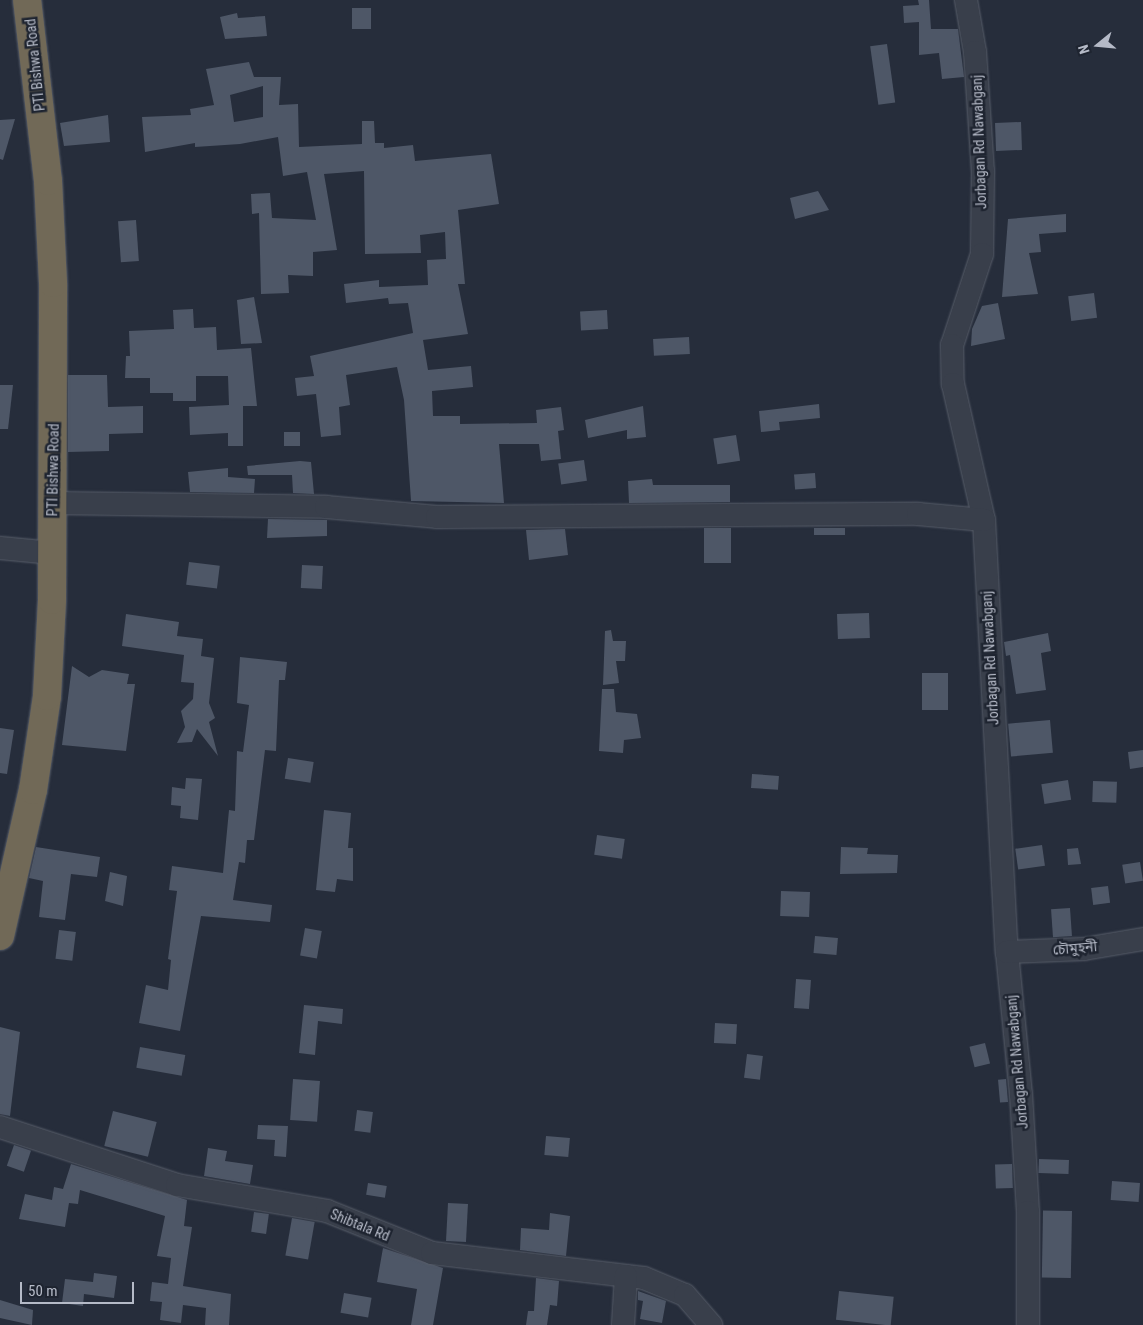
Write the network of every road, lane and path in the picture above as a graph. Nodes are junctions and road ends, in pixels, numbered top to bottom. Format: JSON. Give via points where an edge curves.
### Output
{"nodes":[{"id":1,"x":966,"y":0,"type":"edge"},
{"id":2,"x":25,"y":7,"type":"edge"},
{"id":3,"x":52,"y":503,"type":"junction"},
{"id":4,"x":984,"y":520,"type":"junction"},
{"id":5,"x":0,"y":548,"type":"edge"},
{"id":6,"x":52,"y":553,"type":"junction"},
{"id":7,"x":0,"y":936,"type":"edge"},
{"id":8,"x":1143,"y":939,"type":"edge"},
{"id":9,"x":1007,"y":952,"type":"junction"},
{"id":10,"x":0,"y":1127,"type":"edge"},
{"id":11,"x":626,"y":1276,"type":"junction"},
{"id":12,"x":623,"y":1325,"type":"edge"},
{"id":13,"x":711,"y":1325,"type":"edge"},
{"id":14,"x":1028,"y":1325,"type":"edge"}],
"edges":[{"from":1,"to":4,"type":"street","name":"Jorbagan Rd Nawabganj","via":[[975,52],[982,161],[982,254],[952,345],[953,374]]},
{"from":2,"to":3,"type":"highway","name":"PTI Bishwa Road","via":[[48,181],[52,274]]},
{"from":3,"to":4,"type":"street","via":[[326,507],[437,517],[908,514]]},
{"from":3,"to":6,"type":"highway","name":"PTI Bishwa Road"},
{"from":4,"to":9,"type":"street","name":"Jorbagan Rd Nawabganj"},
{"from":5,"to":6,"type":"street"},
{"from":6,"to":7,"type":"highway","name":"PTI Bishwa Road","via":[[47,696],[33,790]]},
{"from":8,"to":9,"type":"street","name":"চৌমুহনী","via":[[1084,949]]},
{"from":9,"to":14,"type":"street","name":"Jorbagan Rd Nawabganj","via":[[1021,1094],[1028,1212]]},
{"from":10,"to":11,"type":"street","name":"Shibtala Rd","via":[[177,1185],[328,1211],[432,1253]]},
{"from":11,"to":12,"type":"street"},
{"from":11,"to":13,"type":"street","name":"Shibtala Rd","via":[[644,1278],[685,1294]]}]}
